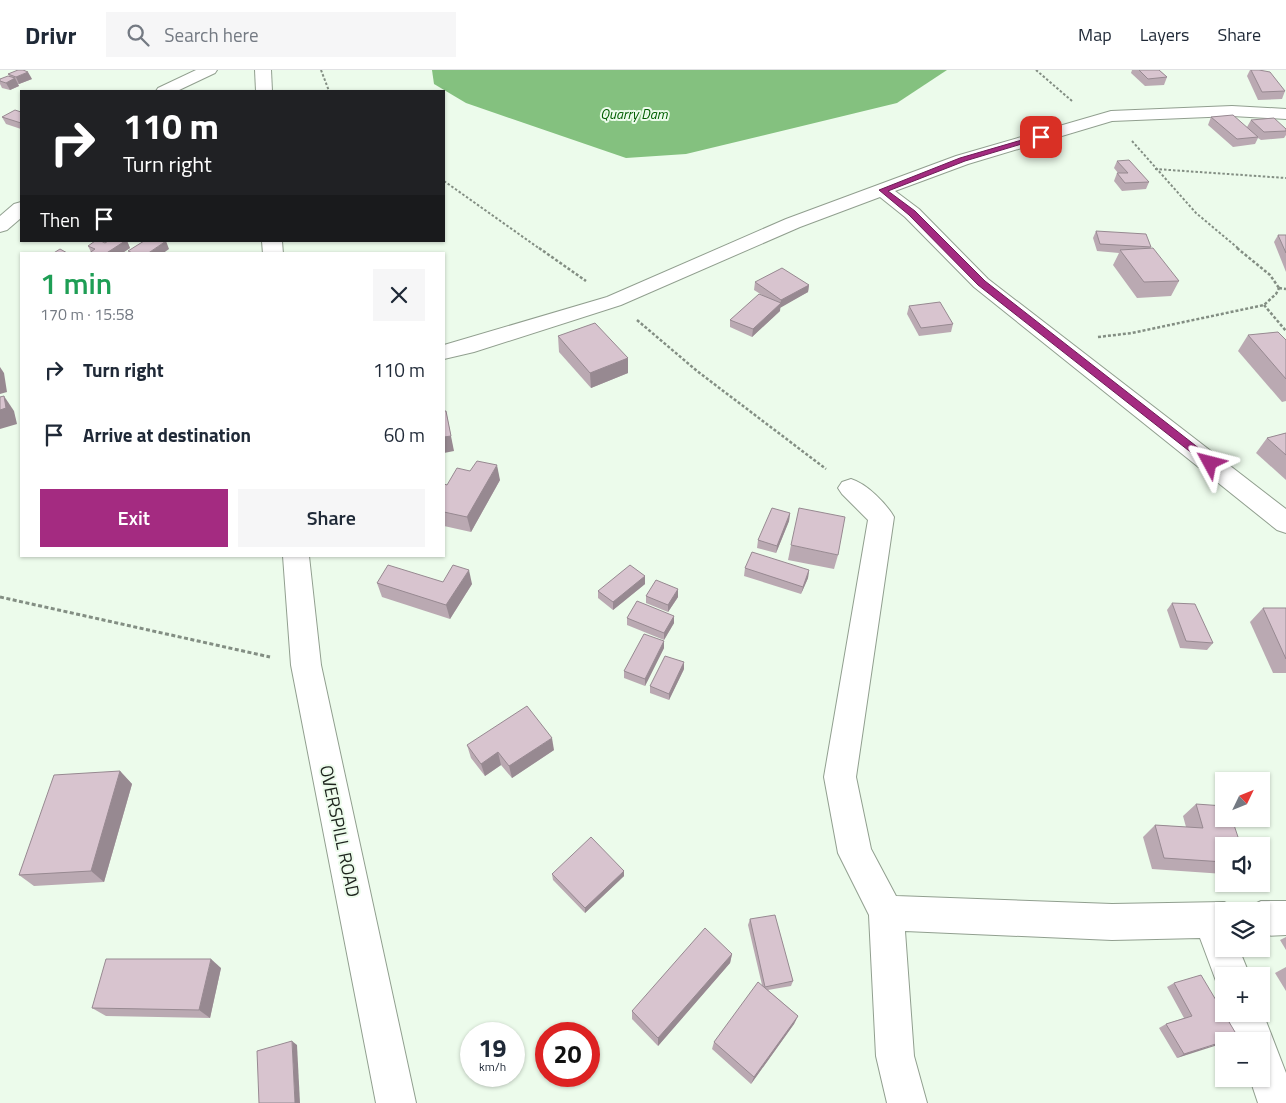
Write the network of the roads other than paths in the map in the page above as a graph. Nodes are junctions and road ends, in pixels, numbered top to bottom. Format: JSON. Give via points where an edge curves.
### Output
{"nodes":[{"id":1,"x":210,"y":70,"type":"edge"},
{"id":2,"x":263,"y":70,"type":"edge"},
{"id":3,"x":166,"y":90,"type":"edge"},
{"id":4,"x":264,"y":90,"type":"edge"},
{"id":5,"x":1286,"y":114,"type":"edge"},
{"id":6,"x":883,"y":190,"type":"junction"},
{"id":7,"x":20,"y":209,"type":"edge"},
{"id":8,"x":0,"y":226,"type":"edge"},
{"id":9,"x":445,"y":352,"type":"edge"},
{"id":10,"x":851,"y":488,"type":"road end"},
{"id":11,"x":1286,"y":523,"type":"edge"},
{"id":12,"x":296,"y":557,"type":"edge"},
{"id":13,"x":886,"y":913,"type":"junction"},
{"id":14,"x":1286,"y":918,"type":"edge"},
{"id":15,"x":1270,"y":919,"type":"edge"},
{"id":16,"x":1215,"y":921,"type":"edge"},
{"id":17,"x":1270,"y":1081,"type":"edge"},
{"id":18,"x":396,"y":1103,"type":"edge"},
{"id":19,"x":907,"y":1103,"type":"edge"},
{"id":20,"x":1278,"y":1103,"type":"edge"}],
"edges":[{"from":1,"to":3,"type":"street"},
{"from":2,"to":4,"type":"street"},
{"from":5,"to":6,"type":"street","via":[[1232,111],[1111,116],[962,160]]},
{"from":6,"to":9,"type":"street","via":[[793,223],[614,301]]},
{"from":6,"to":11,"type":"street","via":[[912,213],[982,283]]},
{"from":7,"to":8,"type":"street"},
{"from":10,"to":13,"type":"street","via":[[881,517],[840,777],[855,853]]},
{"from":12,"to":18,"type":"street","name":"OVERSPILL ROAD","via":[[306,665]]},
{"from":13,"to":16,"type":"street","via":[[1112,922]]},
{"from":13,"to":19,"type":"street","via":[[895,1056]]},
{"from":14,"to":15,"type":"street"},
{"from":17,"to":20,"type":"street"}]}
